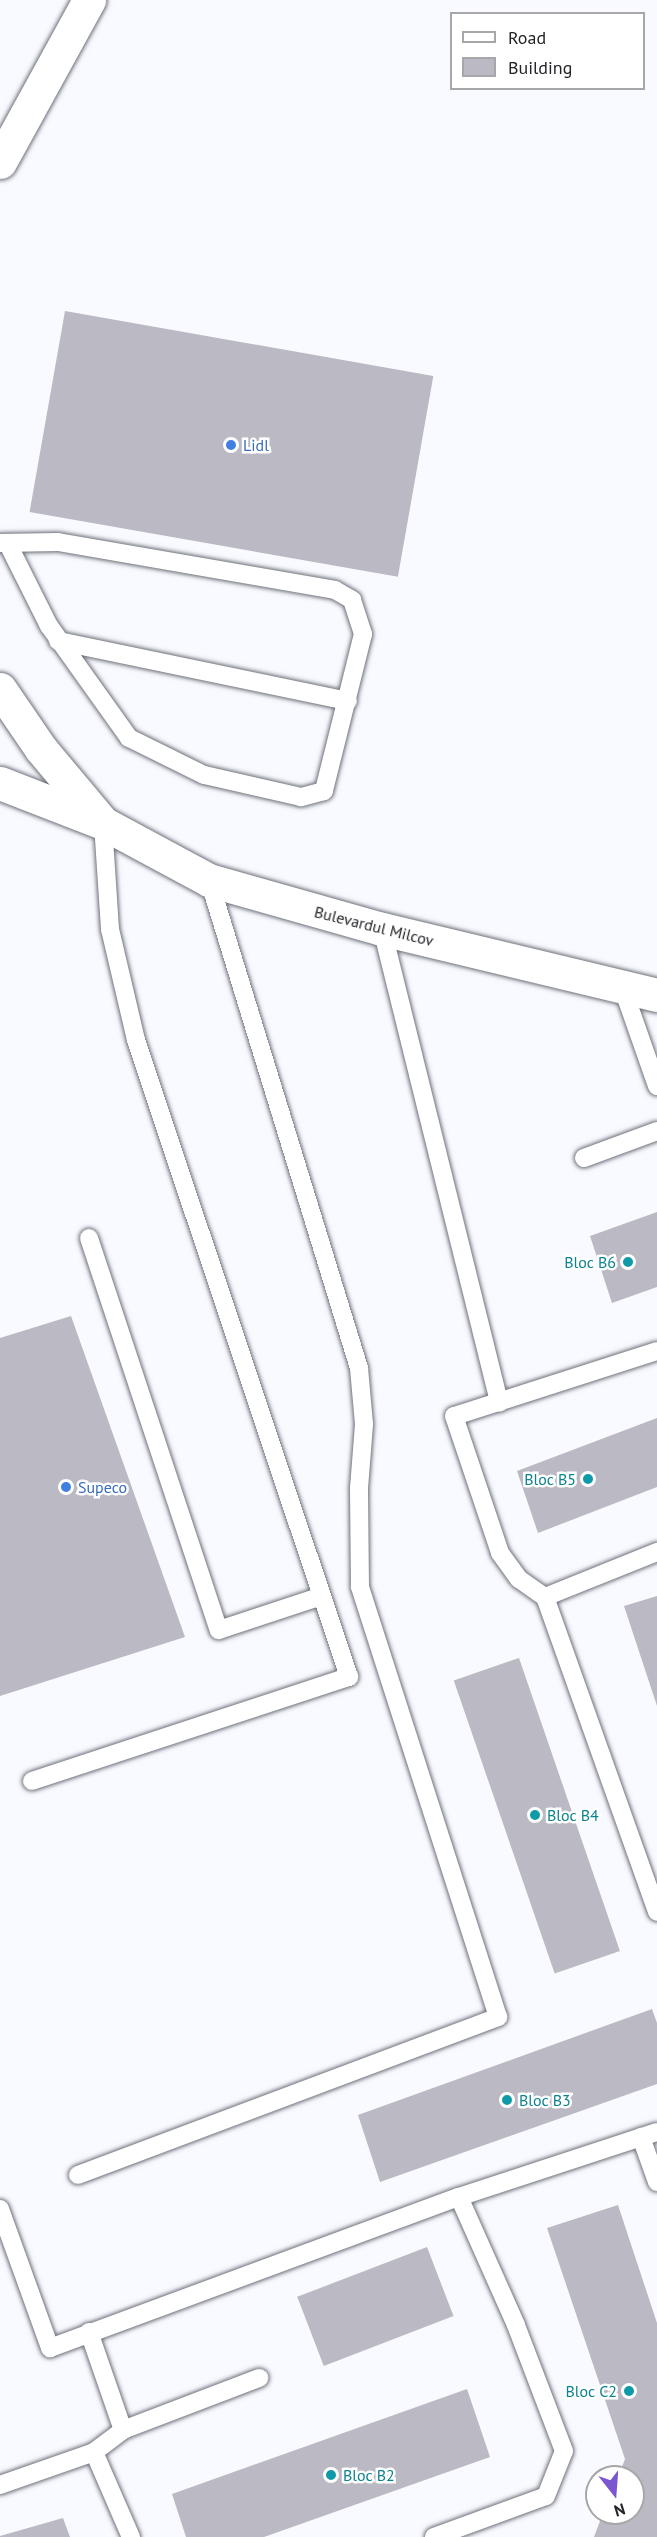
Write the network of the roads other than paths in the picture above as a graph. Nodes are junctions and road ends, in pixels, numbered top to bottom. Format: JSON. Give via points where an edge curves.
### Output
{"nodes":[{"id":1,"x":89,"y":0,"type":"edge"},
{"id":2,"x":0,"y":162,"type":"edge"},
{"id":3,"x":4,"y":544,"type":"edge"},
{"id":4,"x":58,"y":641,"type":"junction"},
{"id":5,"x":0,"y":688,"type":"edge"},
{"id":6,"x":348,"y":701,"type":"junction"},
{"id":7,"x":0,"y":783,"type":"edge"},
{"id":8,"x":103,"y":823,"type":"junction"},
{"id":9,"x":209,"y":880,"type":"junction"},
{"id":10,"x":382,"y":929,"type":"junction"},
{"id":11,"x":622,"y":986,"type":"junction"},
{"id":12,"x":657,"y":995,"type":"edge"},
{"id":13,"x":657,"y":1086,"type":"edge"},
{"id":14,"x":657,"y":1131,"type":"edge"},
{"id":15,"x":584,"y":1158,"type":"dead end"},
{"id":16,"x":89,"y":1238,"type":"dead end"},
{"id":17,"x":657,"y":1351,"type":"edge"},
{"id":18,"x":499,"y":1402,"type":"junction"},
{"id":19,"x":657,"y":1552,"type":"edge"},
{"id":20,"x":322,"y":1596,"type":"junction"},
{"id":21,"x":545,"y":1597,"type":"junction"},
{"id":22,"x":32,"y":1781,"type":"dead end"},
{"id":23,"x":657,"y":1912,"type":"edge"},
{"id":24,"x":649,"y":2134,"type":"edge"},
{"id":25,"x":78,"y":2175,"type":"dead end"},
{"id":26,"x":657,"y":2182,"type":"edge"},
{"id":27,"x":459,"y":2197,"type":"junction"},
{"id":28,"x":0,"y":2209,"type":"edge"},
{"id":29,"x":89,"y":2332,"type":"junction"},
{"id":30,"x":259,"y":2378,"type":"dead end"},
{"id":31,"x":123,"y":2430,"type":"junction"},
{"id":32,"x":94,"y":2452,"type":"junction"},
{"id":33,"x":0,"y":2485,"type":"edge"},
{"id":34,"x":131,"y":2537,"type":"edge"},
{"id":35,"x":434,"y":2537,"type":"edge"}],
"edges":[{"from":1,"to":2,"type":"main road"},
{"from":3,"to":4,"type":"lane"},
{"from":3,"to":6,"type":"lane","via":[[58,542],[336,590],[352,600],[363,634]]},
{"from":4,"to":6,"type":"lane"},
{"from":4,"to":6,"type":"lane","via":[[129,738],[204,775],[301,796],[324,791]]},
{"from":5,"to":8,"type":"main road","name":"Bulevardul Milcov","via":[[41,749]]},
{"from":7,"to":8,"type":"main road","name":"Bulevardul Milcov"},
{"from":8,"to":9,"type":"main road","name":"Bulevardul Milcov"},
{"from":8,"to":20,"type":"lane","via":[[110,929],[136,1040]]},
{"from":9,"to":10,"type":"main road","name":"Bulevardul Milcov"},
{"from":9,"to":25,"type":"lane","via":[[358,1368],[364,1424],[359,1488],[360,1587],[498,2018]]},
{"from":10,"to":11,"type":"main road","name":"Bulevardul Milcov"},
{"from":10,"to":18,"type":"lane"},
{"from":11,"to":12,"type":"main road","name":"Bulevardul Milcov"},
{"from":11,"to":13,"type":"lane"},
{"from":14,"to":15,"type":"lane"},
{"from":16,"to":20,"type":"lane","via":[[219,1630]]},
{"from":17,"to":18,"type":"lane"},
{"from":18,"to":21,"type":"lane","via":[[454,1416],[500,1553],[519,1579]]},
{"from":19,"to":21,"type":"lane"},
{"from":20,"to":22,"type":"lane","via":[[349,1677]]},
{"from":21,"to":23,"type":"lane"},
{"from":24,"to":26,"type":"lane"},
{"from":24,"to":27,"type":"lane"},
{"from":27,"to":29,"type":"lane"},
{"from":27,"to":35,"type":"lane","via":[[516,2325],[564,2451],[546,2496]]},
{"from":28,"to":29,"type":"lane","via":[[50,2349]]},
{"from":29,"to":31,"type":"lane"},
{"from":30,"to":31,"type":"lane"},
{"from":31,"to":32,"type":"lane"},
{"from":32,"to":33,"type":"lane"},
{"from":32,"to":34,"type":"lane"}]}
